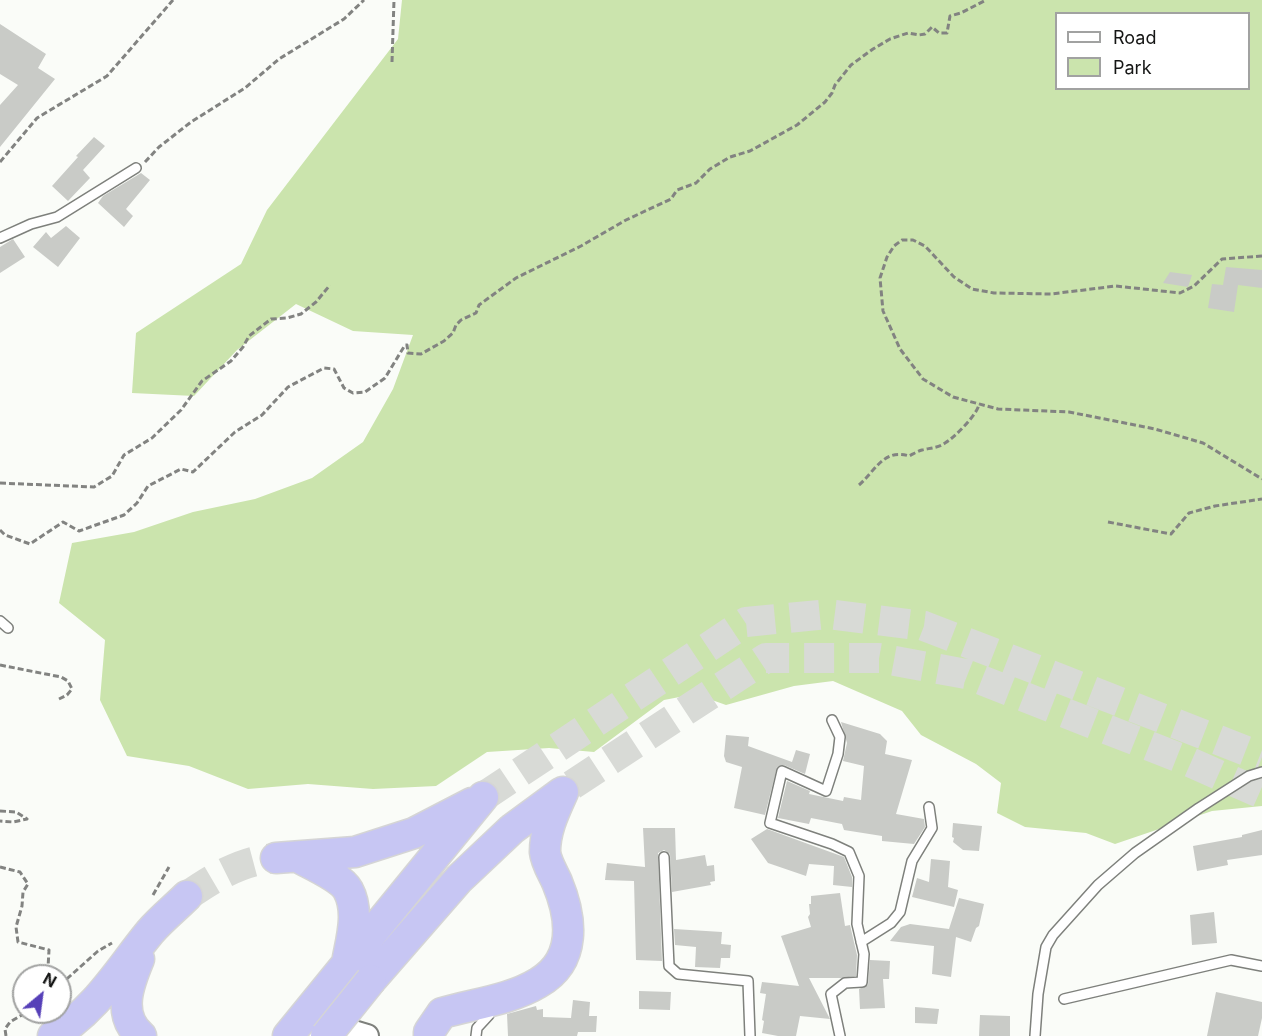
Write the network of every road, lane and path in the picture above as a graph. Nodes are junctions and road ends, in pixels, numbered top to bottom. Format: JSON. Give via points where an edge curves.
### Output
{"nodes":[{"id":1,"x":173,"y":0,"type":"edge"},
{"id":2,"x":364,"y":0,"type":"edge"},
{"id":3,"x":394,"y":0,"type":"edge"},
{"id":4,"x":986,"y":0,"type":"edge"},
{"id":5,"x":392,"y":62,"type":"dead end"},
{"id":6,"x":0,"y":162,"type":"edge"},
{"id":7,"x":136,"y":168,"type":"joint"},
{"id":8,"x":0,"y":238,"type":"edge"},
{"id":9,"x":1262,"y":256,"type":"edge"},
{"id":10,"x":330,"y":285,"type":"dead end"},
{"id":11,"x":979,"y":404,"type":"junction"},
{"id":12,"x":1262,"y":479,"type":"edge"},
{"id":13,"x":0,"y":483,"type":"edge"},
{"id":14,"x":859,"y":485,"type":"dead end"},
{"id":15,"x":1262,"y":499,"type":"edge"},
{"id":16,"x":1108,"y":522,"type":"dead end"},
{"id":17,"x":0,"y":530,"type":"edge"},
{"id":18,"x":0,"y":664,"type":"edge"},
{"id":19,"x":59,"y":699,"type":"dead end"},
{"id":20,"x":832,"y":720,"type":"dead end"},
{"id":21,"x":1262,"y":772,"type":"edge"},
{"id":22,"x":929,"y":807,"type":"dead end"},
{"id":23,"x":0,"y":811,"type":"edge"},
{"id":24,"x":0,"y":820,"type":"edge"},
{"id":25,"x":664,"y":857,"type":"dead end"},
{"id":26,"x":0,"y":867,"type":"edge"},
{"id":27,"x":169,"y":867,"type":"dead end"},
{"id":28,"x":187,"y":896,"type":"tunnel mouth"},
{"id":29,"x":150,"y":917,"type":"junction"},
{"id":30,"x":117,"y":939,"type":"dead end"},
{"id":31,"x":861,"y":942,"type":"junction"},
{"id":32,"x":48,"y":964,"type":"edge"},
{"id":33,"x":346,"y":964,"type":"junction"},
{"id":34,"x":1262,"y":966,"type":"edge"},
{"id":35,"x":72,"y":974,"type":"edge"},
{"id":36,"x":1064,"y":999,"type":"dead end"},
{"id":37,"x":489,"y":1014,"type":"dead end"},
{"id":38,"x":12,"y":1021,"type":"edge"},
{"id":39,"x":347,"y":1034,"type":"edge"},
{"id":40,"x":6,"y":1036,"type":"edge"},
{"id":41,"x":54,"y":1036,"type":"edge"},
{"id":42,"x":141,"y":1036,"type":"edge"},
{"id":43,"x":288,"y":1036,"type":"edge"},
{"id":44,"x":429,"y":1036,"type":"edge"},
{"id":45,"x":476,"y":1036,"type":"edge"},
{"id":46,"x":750,"y":1036,"type":"edge"},
{"id":47,"x":840,"y":1036,"type":"edge"},
{"id":48,"x":1035,"y":1036,"type":"edge"}],
"edges":[{"from":1,"to":6,"type":"path","via":[[107,76],[38,118]]},
{"from":2,"to":7,"type":"path","via":[[344,19],[279,59],[245,88],[191,122]]},
{"from":3,"to":5,"type":"path"},
{"from":4,"to":17,"type":"path","via":[[950,16],[947,33],[932,27],[925,34],[908,33],[873,49],[851,65],[825,102],[797,125],[750,151],[730,157],[696,183],[676,190],[671,199],[516,278],[431,349],[421,354],[408,353],[405,345],[385,378],[365,392],[353,393],[344,388],[334,369],[324,368],[288,387],[262,415],[235,432],[194,472],[181,469],[148,486],[124,515],[79,531],[63,522],[30,544]]},
{"from":7,"to":8,"type":"lane","via":[[57,217]]},
{"from":9,"to":11,"type":"path","via":[[1222,259],[1194,286],[1180,293],[1116,286],[1051,294],[994,293],[972,289],[954,277],[925,246],[914,240],[902,240],[887,257],[880,278],[883,310],[900,349],[922,379],[953,397]]},
{"from":10,"to":13,"type":"path","via":[[301,314],[271,320],[249,336],[231,361],[202,381],[181,410],[152,438],[124,455],[112,476],[94,487]]},
{"from":11,"to":12,"type":"path","via":[[998,409],[1069,412],[1155,429],[1203,443]]},
{"from":11,"to":14,"type":"path","via":[[972,419],[945,444],[909,456],[899,453],[888,457]]},
{"from":15,"to":16,"type":"path","via":[[1189,513],[1171,534]]},
{"from":18,"to":19,"type":"path","via":[[68,681],[72,688]]},
{"from":20,"to":31,"type":"lane","via":[[840,737],[826,791],[782,771],[770,823],[849,852],[859,876],[857,924]]},
{"from":21,"to":48,"type":"lane","via":[[1199,808],[1135,854],[1098,885],[1053,934],[1046,947]]},
{"from":22,"to":31,"type":"lane","via":[[932,828],[912,861],[900,912]]},
{"from":23,"to":24,"type":"path","via":[[16,812],[27,819]]},
{"from":25,"to":46,"type":"lane","via":[[669,966],[678,974],[748,981]]},
{"from":26,"to":32,"type":"path","via":[[20,872],[28,884],[16,927],[18,942],[48,950]]},
{"from":27,"to":29,"type":"path"},
{"from":28,"to":29,"type":"highway"},
{"from":29,"to":41,"type":"highway","via":[[88,1011]]},
{"from":29,"to":42,"type":"highway","via":[[126,995],[130,1022]]},
{"from":30,"to":35,"type":"path"},
{"from":31,"to":47,"type":"lane","via":[[862,982],[845,983],[831,994]]},
{"from":33,"to":33,"type":"highway","via":[[483,797],[414,833],[355,852],[287,858],[329,874],[348,889],[355,914]]},
{"from":33,"to":43,"type":"highway"},
{"from":34,"to":36,"type":"lane","via":[[1231,960]]},
{"from":37,"to":45,"type":"lane","via":[[477,1028]]},
{"from":38,"to":40,"type":"path","via":[[5,1029]]},
{"from":39,"to":44,"type":"highway","bridge":true,"via":[[371,980],[459,879],[512,829],[568,788],[549,822],[546,838],[545,856],[567,916],[569,939],[556,970],[538,984],[511,995],[442,1013]]}]}
